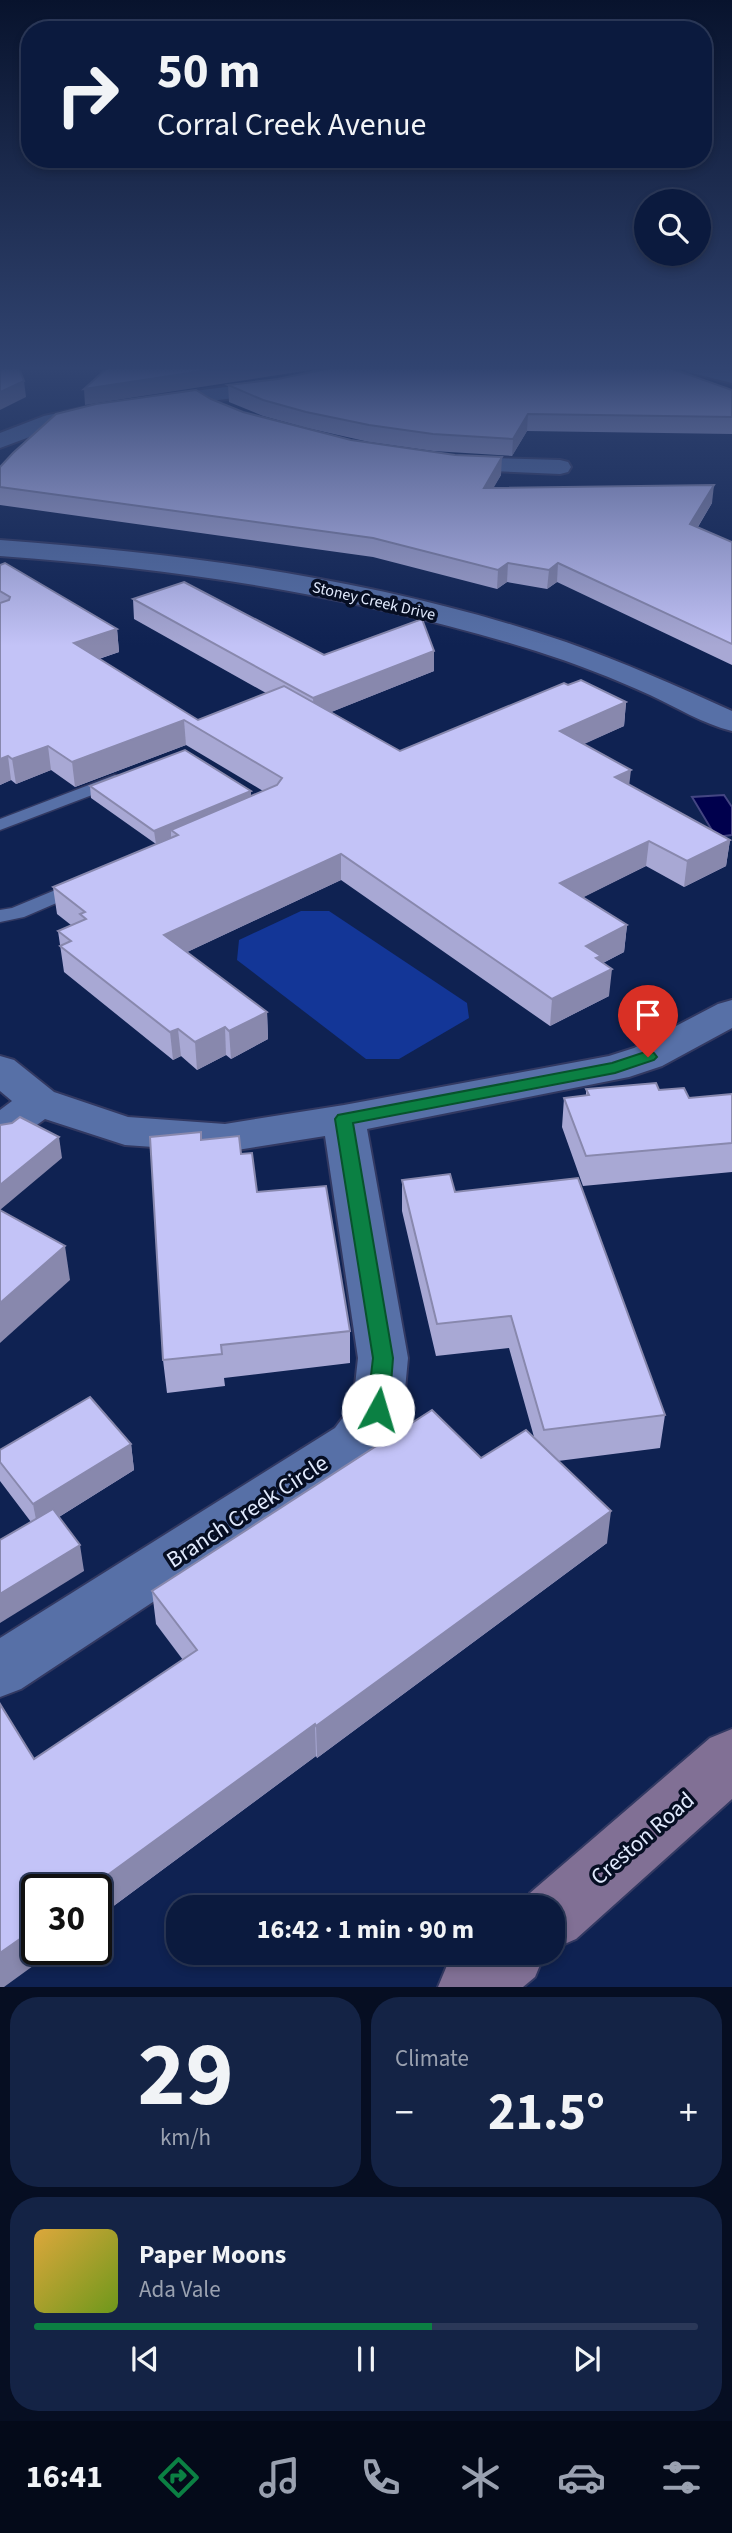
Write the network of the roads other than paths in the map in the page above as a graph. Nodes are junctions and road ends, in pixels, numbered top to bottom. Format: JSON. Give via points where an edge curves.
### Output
{"nodes":[{"id":1,"x":426,"y":461,"type":"edge"},
{"id":2,"x":560,"y":467,"type":"dead end"},
{"id":3,"x":0,"y":548,"type":"edge"},
{"id":4,"x":732,"y":722,"type":"edge"},
{"id":5,"x":137,"y":772,"type":"edge"},
{"id":6,"x":0,"y":825,"type":"edge"},
{"id":7,"x":93,"y":880,"type":"edge"},
{"id":8,"x":0,"y":916,"type":"edge"},
{"id":9,"x":732,"y":1012,"type":"edge"},
{"id":10,"x":0,"y":1069,"type":"edge"},
{"id":11,"x":38,"y":1101,"type":"junction"},
{"id":12,"x":344,"y":1119,"type":"junction"},
{"id":13,"x":0,"y":1131,"type":"edge"},
{"id":14,"x":0,"y":1670,"type":"edge"},
{"id":15,"x":732,"y":1759,"type":"edge"},
{"id":16,"x":565,"y":1905,"type":"edge"},
{"id":17,"x":497,"y":1965,"type":"edge"},
{"id":18,"x":472,"y":1987,"type":"edge"}],
"edges":[{"from":1,"to":2,"type":"street"},
{"from":3,"to":4,"type":"street","name":"Stoney Creek Drive","via":[[229,570],[340,591],[526,640],[631,676]]},
{"from":5,"to":6,"type":"lane"},
{"from":7,"to":8,"type":"lane"},
{"from":9,"to":12,"type":"street","via":[[648,1057],[615,1068]]},
{"from":10,"to":11,"type":"street"},
{"from":11,"to":12,"type":"street","via":[[125,1131],[225,1138]]},
{"from":11,"to":13,"type":"street"},
{"from":12,"to":14,"type":"street","name":"Branch Creek Circle","via":[[383,1358],[378,1410],[353,1443]]},
{"from":15,"to":16,"type":"main road","name":"Creston Road"},
{"from":17,"to":18,"type":"main road"}]}
